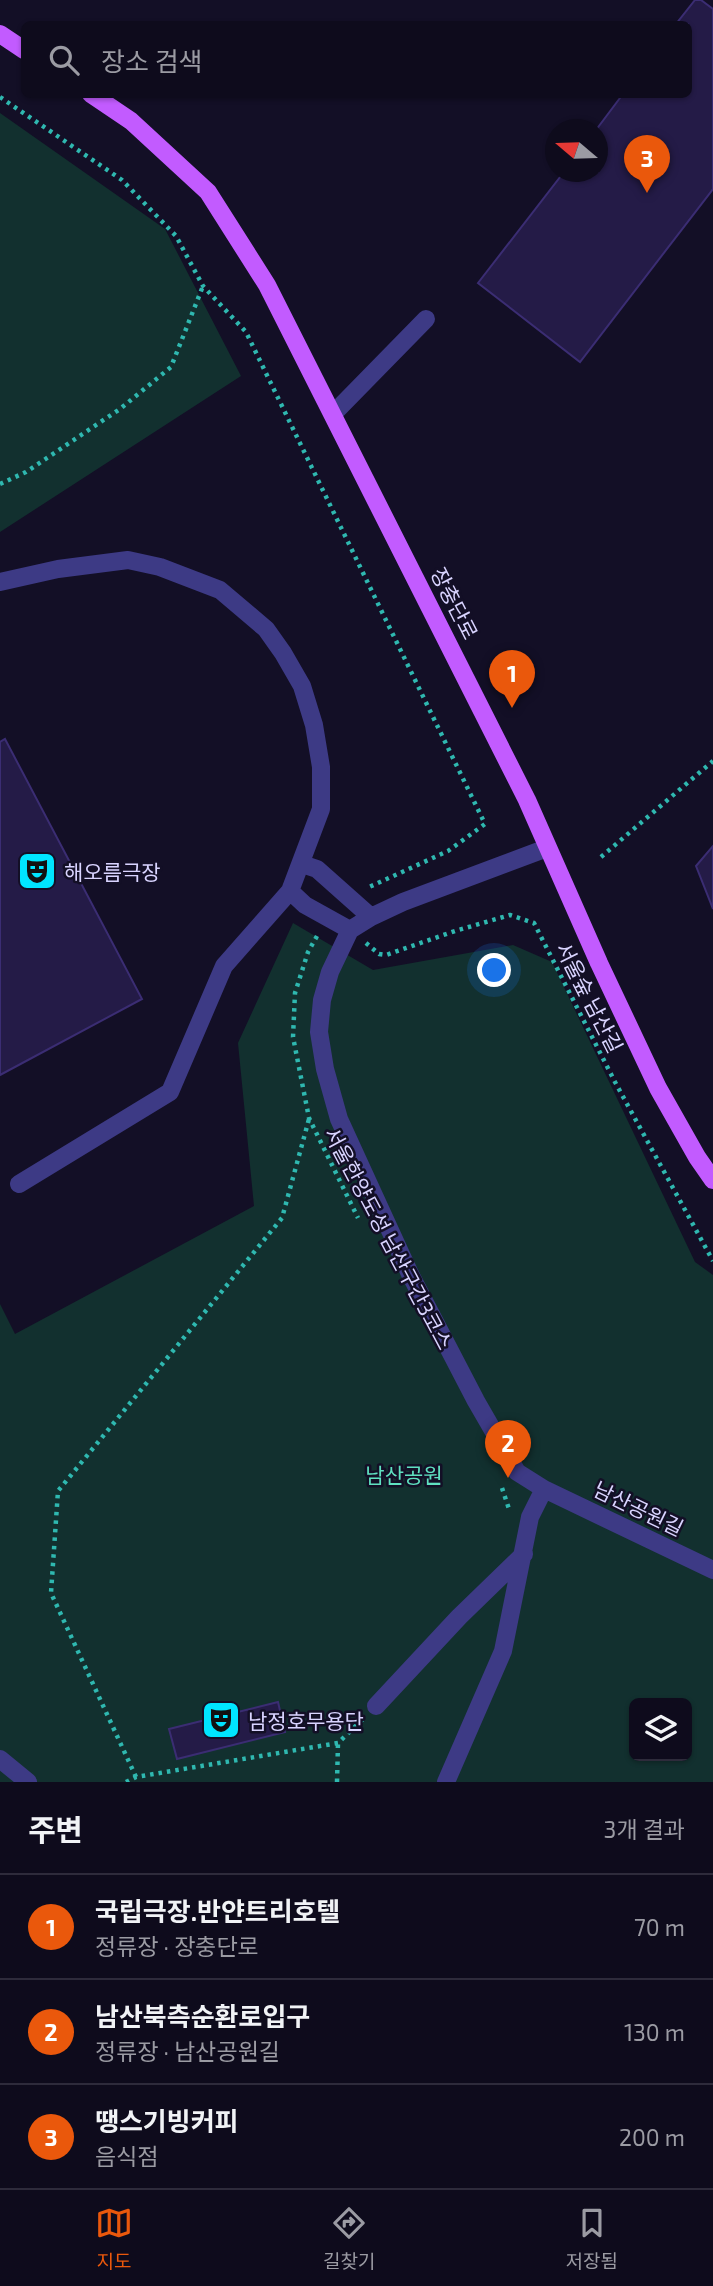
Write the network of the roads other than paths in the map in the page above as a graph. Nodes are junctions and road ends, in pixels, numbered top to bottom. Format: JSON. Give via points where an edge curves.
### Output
{"nodes":[{"id":1,"x":0,"y":34,"type":"edge"},
{"id":2,"x":21,"y":48,"type":"edge"},
{"id":3,"x":97,"y":98,"type":"edge"},
{"id":4,"x":426,"y":319,"type":"dead end"},
{"id":5,"x":333,"y":414,"type":"junction"},
{"id":6,"x":0,"y":582,"type":"edge"},
{"id":7,"x":547,"y":848,"type":"junction"},
{"id":8,"x":302,"y":864,"type":"junction"},
{"id":9,"x":290,"y":891,"type":"junction"},
{"id":10,"x":371,"y":917,"type":"junction"},
{"id":11,"x":351,"y":930,"type":"junction"},
{"id":12,"x":713,"y":1180,"type":"edge"},
{"id":13,"x":19,"y":1184,"type":"dead end"},
{"id":14,"x":544,"y":1489,"type":"junction"},
{"id":15,"x":524,"y":1554,"type":"junction"},
{"id":16,"x":713,"y":1570,"type":"edge"},
{"id":17,"x":376,"y":1706,"type":"road end"},
{"id":18,"x":0,"y":1759,"type":"edge"},
{"id":19,"x":28,"y":1782,"type":"edge"},
{"id":20,"x":446,"y":1782,"type":"edge"}],
"edges":[{"from":1,"to":2,"type":"main road"},
{"from":3,"to":5,"type":"main road","name":"장충단로","via":[[131,121],[208,192],[267,285]]},
{"from":4,"to":5,"type":"street"},
{"from":5,"to":7,"type":"main road","name":"장충단로","via":[[492,728]]},
{"from":6,"to":8,"type":"street","via":[[128,560],[220,590],[266,629],[302,686],[321,767],[321,809]]},
{"from":7,"to":10,"type":"street"},
{"from":7,"to":12,"type":"main road","name":"장충단로","via":[[658,1088]]},
{"from":8,"to":9,"type":"street"},
{"from":8,"to":10,"type":"street","via":[[317,869]]},
{"from":9,"to":11,"type":"street","via":[[305,905]]},
{"from":9,"to":13,"type":"street","via":[[224,966],[170,1092]]},
{"from":10,"to":11,"type":"street"},
{"from":11,"to":14,"type":"street","name":"남산공원길","via":[[330,972],[319,1032],[339,1119],[410,1274],[476,1401],[517,1472]]},
{"from":14,"to":15,"type":"street","via":[[530,1517]]},
{"from":14,"to":16,"type":"street","name":"남산공원길"},
{"from":15,"to":17,"type":"street"},
{"from":15,"to":20,"type":"street","via":[[503,1651]]},
{"from":18,"to":19,"type":"street"}]}
